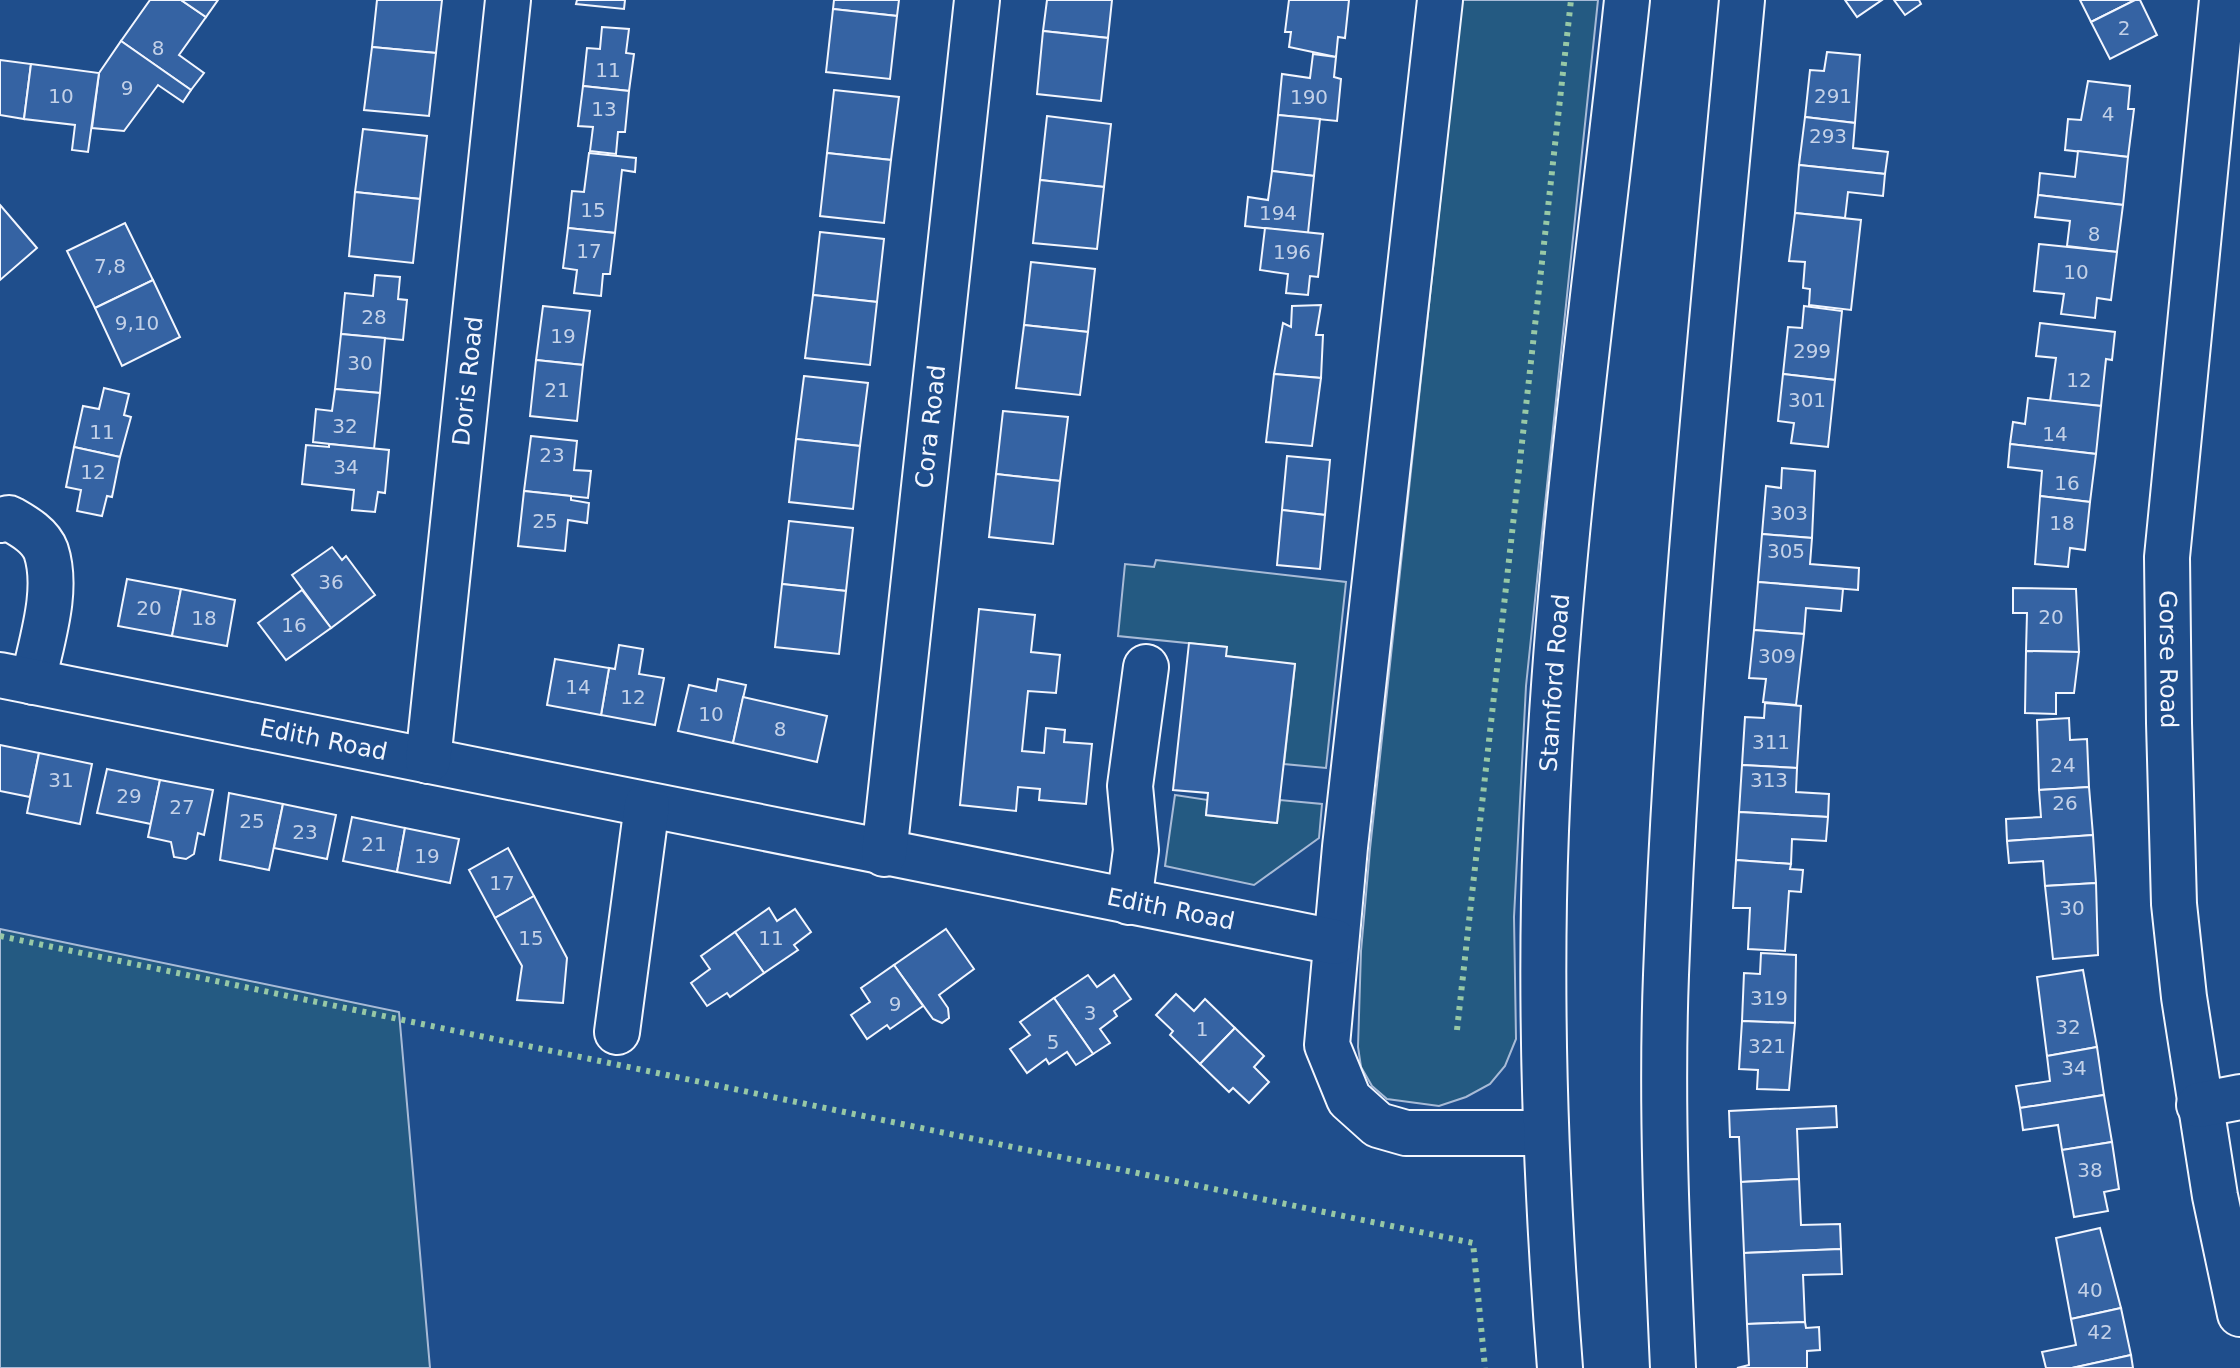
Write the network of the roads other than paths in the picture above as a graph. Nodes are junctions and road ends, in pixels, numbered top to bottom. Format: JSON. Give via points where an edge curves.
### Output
{"nodes":[{"id":1,"x":508,"y":0,"type":"edge"},
{"id":2,"x":977,"y":0,"type":"edge"},
{"id":3,"x":1440,"y":0,"type":"edge"},
{"id":4,"x":1627,"y":0,"type":"edge"},
{"id":5,"x":1742,"y":0,"type":"edge"},
{"id":6,"x":2222,"y":0,"type":"edge"},
{"id":7,"x":0,"y":520,"type":"edge"},
{"id":8,"x":1146,"y":667,"type":"dead end"},
{"id":9,"x":17,"y":678,"type":"edge"},
{"id":10,"x":428,"y":761,"type":"junction"},
{"id":11,"x":647,"y":805,"type":"junction"},
{"id":12,"x":884,"y":854,"type":"junction"},
{"id":13,"x":1129,"y":902,"type":"junction"},
{"id":14,"x":1335,"y":942,"type":"junction"},
{"id":15,"x":617,"y":1032,"type":"dead end"},
{"id":16,"x":2220,"y":1101,"type":"edge"},
{"id":17,"x":1545,"y":1133,"type":"junction"},
{"id":18,"x":2240,"y":1314,"type":"edge"},
{"id":19,"x":1560,"y":1368,"type":"edge"},
{"id":20,"x":1673,"y":1368,"type":"edge"}],
"edges":[{"from":1,"to":10,"type":"street","name":"Doris Road"},
{"from":2,"to":12,"type":"street","name":"Cora Road"},
{"from":3,"to":14,"type":"street"},
{"from":4,"to":17,"type":"street","name":"Stamford Road","via":[[1561,618],[1546,829]]},
{"from":5,"to":20,"type":"street","via":[[1695,520],[1666,977]]},
{"from":6,"to":16,"type":"street","name":"Gorse Road","via":[[2167,557],[2174,904]]},
{"from":7,"to":9,"type":"street","via":[[9,518],[32,531],[45,550],[50,591]]},
{"from":8,"to":13,"type":"street","via":[[1130,786],[1136,850]]},
{"from":9,"to":10,"type":"street","name":"Edith Road"},
{"from":10,"to":11,"type":"street","name":"Edith Road"},
{"from":11,"to":12,"type":"street","name":"Edith Road"},
{"from":11,"to":15,"type":"street"},
{"from":12,"to":13,"type":"street","name":"Edith Road"},
{"from":13,"to":14,"type":"street","name":"Edith Road"},
{"from":14,"to":17,"type":"street","via":[[1327,1045],[1349,1099],[1378,1125],[1406,1133]]},
{"from":16,"to":18,"type":"street","name":"Gorse Road"},
{"from":17,"to":19,"type":"street","name":"Stamford Road"}]}
